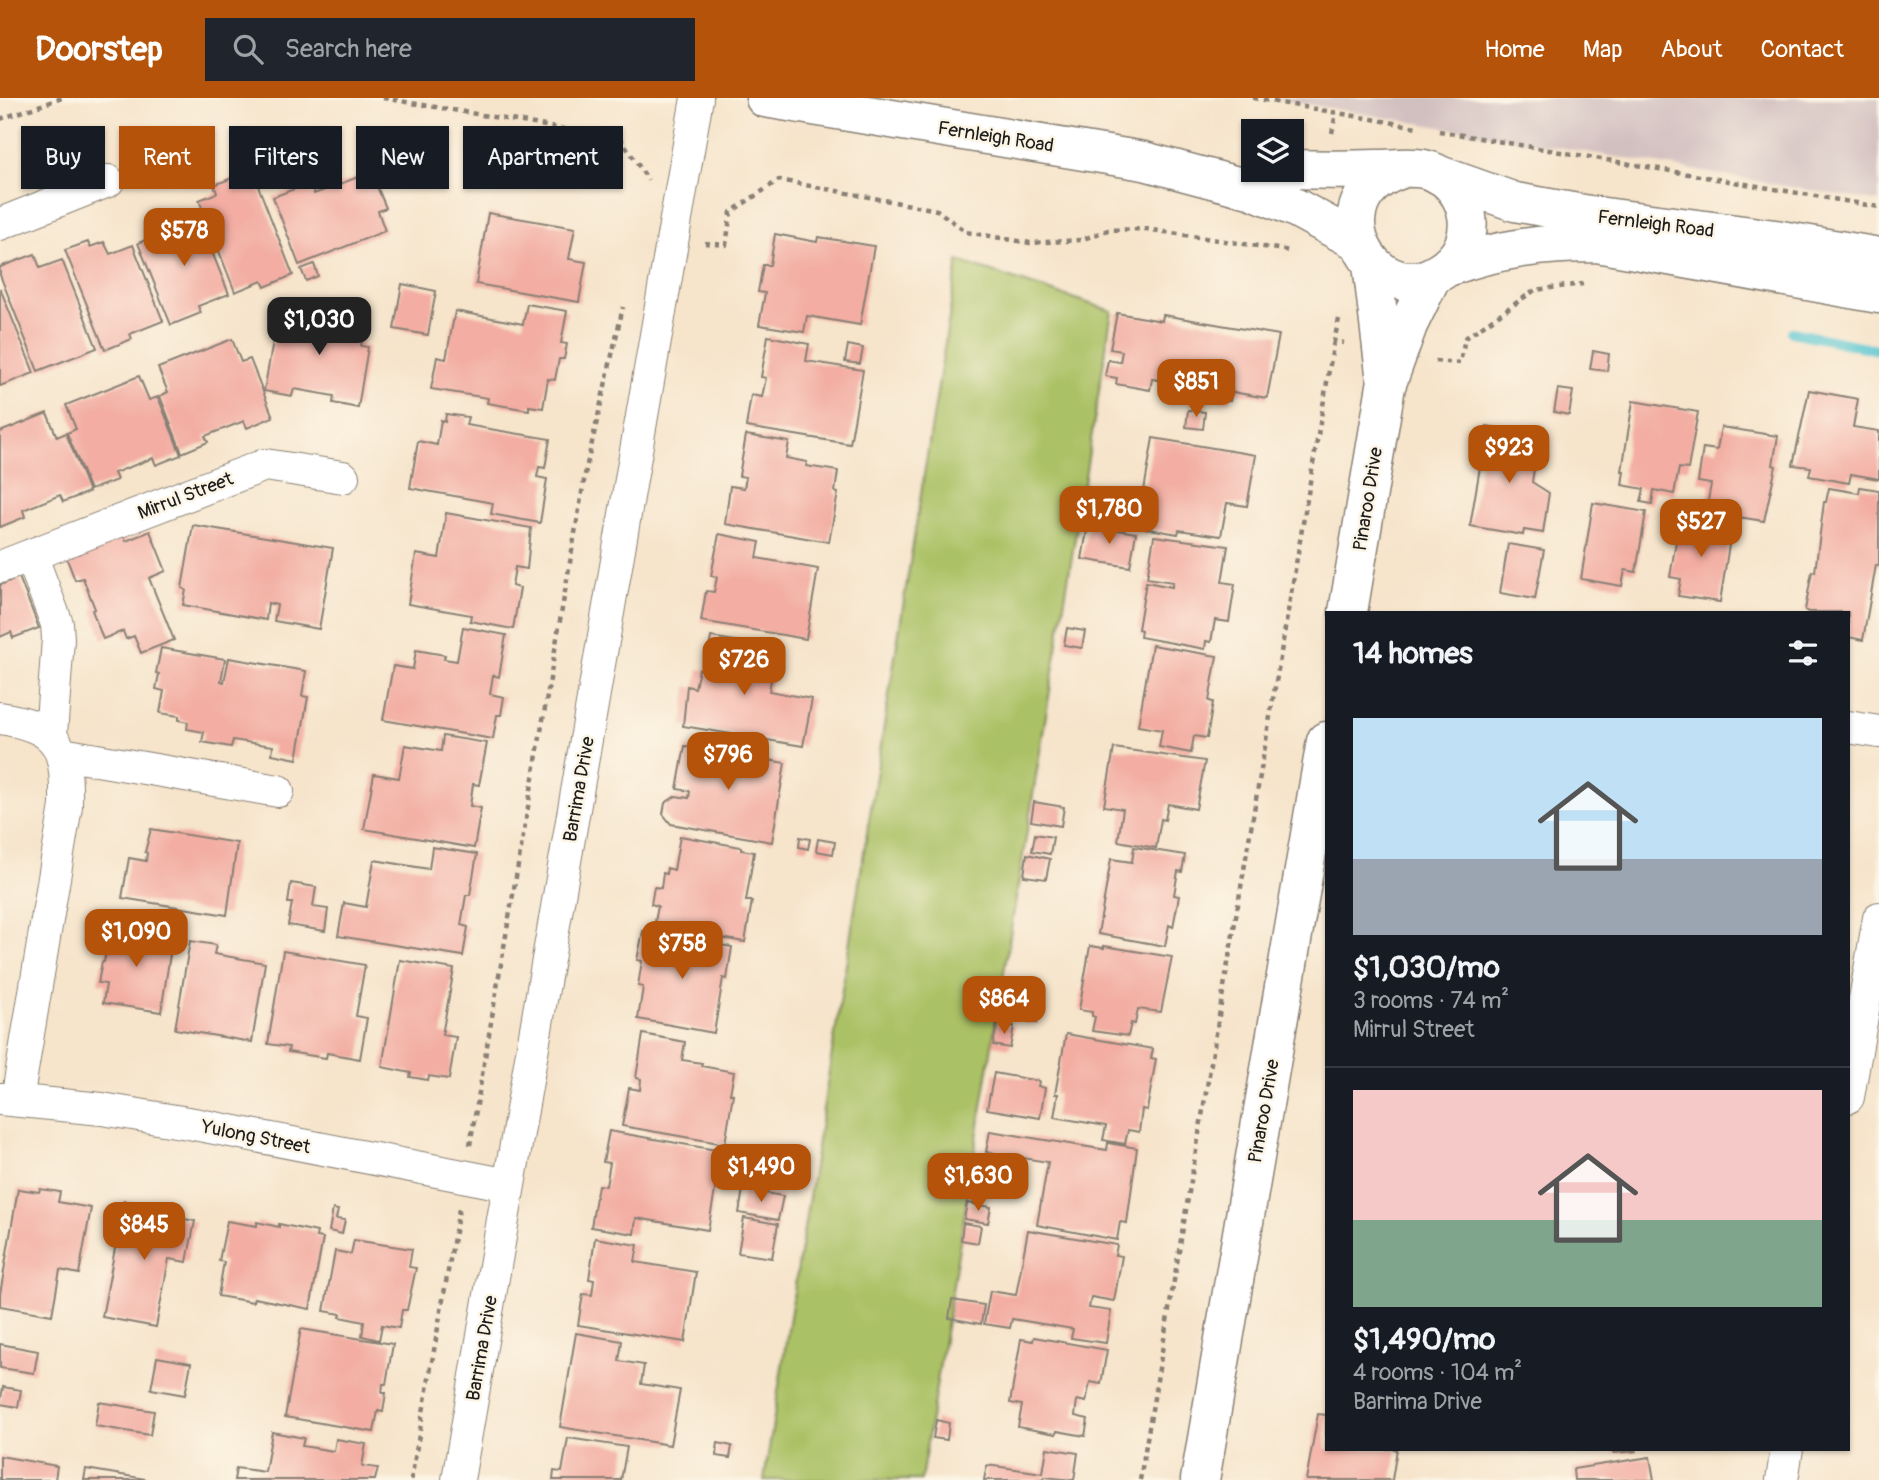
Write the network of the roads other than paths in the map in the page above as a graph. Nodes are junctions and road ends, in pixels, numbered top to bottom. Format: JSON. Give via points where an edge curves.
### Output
{"nodes":[{"id":1,"x":697,"y":98,"type":"edge"},
{"id":2,"x":765,"y":98,"type":"edge"},
{"id":3,"x":1144,"y":161,"type":"junction"},
{"id":4,"x":1241,"y":166,"type":"edge"},
{"id":5,"x":1304,"y":169,"type":"edge"},
{"id":6,"x":1420,"y":171,"type":"junction"},
{"id":7,"x":108,"y":181,"type":"dead end"},
{"id":8,"x":0,"y":224,"type":"edge"},
{"id":9,"x":1365,"y":253,"type":"junction"},
{"id":10,"x":1879,"y":257,"type":"edge"},
{"id":11,"x":1440,"y":272,"type":"junction"},
{"id":12,"x":1879,"y":294,"type":"edge"},
{"id":13,"x":1389,"y":363,"type":"junction"},
{"id":14,"x":343,"y":477,"type":"dead end"},
{"id":15,"x":31,"y":555,"type":"junction"},
{"id":16,"x":0,"y":567,"type":"edge"},
{"id":17,"x":1348,"y":611,"type":"edge"},
{"id":18,"x":0,"y":718,"type":"edge"},
{"id":19,"x":1850,"y":727,"type":"edge"},
{"id":20,"x":1879,"y":732,"type":"edge"},
{"id":21,"x":57,"y":745,"type":"junction"},
{"id":22,"x":1325,"y":747,"type":"edge"},
{"id":23,"x":278,"y":791,"type":"dead end"},
{"id":24,"x":1879,"y":918,"type":"edge"},
{"id":25,"x":1850,"y":1085,"type":"edge"},
{"id":26,"x":8,"y":1099,"type":"edge"},
{"id":27,"x":509,"y":1185,"type":"junction"},
{"id":28,"x":1787,"y":1451,"type":"edge"},
{"id":29,"x":458,"y":1480,"type":"edge"},
{"id":30,"x":1200,"y":1480,"type":"edge"},
{"id":31,"x":1782,"y":1480,"type":"edge"}],
"edges":[{"from":1,"to":27,"type":"street","name":"Barrima Drive"},
{"from":2,"to":3,"type":"street","name":"Fernleigh Road"},
{"from":3,"to":4,"type":"street","name":"Fernleigh Road"},
{"from":3,"to":9,"type":"street","name":"Fernleigh Road","via":[[1253,190],[1296,208]]},
{"from":5,"to":6,"type":"street","name":"Fernleigh Road"},
{"from":6,"to":9,"type":"street","via":[[1383,177],[1368,190],[1357,215]]},
{"from":6,"to":10,"type":"street","name":"Fernleigh Road","via":[[1515,202]]},
{"from":6,"to":11,"type":"street","via":[[1452,185],[1468,218],[1460,254]]},
{"from":7,"to":8,"type":"street"},
{"from":9,"to":11,"type":"street","via":[[1385,273],[1400,279],[1416,280]]},
{"from":9,"to":13,"type":"street","name":"Pinaroo Drive"},
{"from":11,"to":12,"type":"street","name":"Fernleigh Road","via":[[1512,248],[1597,243]]},
{"from":11,"to":13,"type":"street","name":"Pinaroo Drive"},
{"from":13,"to":17,"type":"street","name":"Pinaroo Drive"},
{"from":14,"to":15,"type":"street","name":"Mirrul Street","via":[[265,465]]},
{"from":15,"to":16,"type":"street","name":"Mirrul Street"},
{"from":15,"to":21,"type":"street","via":[[57,624]]},
{"from":18,"to":21,"type":"street","via":[[26,722]]},
{"from":19,"to":20,"type":"street"},
{"from":21,"to":23,"type":"street"},
{"from":21,"to":26,"type":"street","via":[[66,776],[66,806]]},
{"from":22,"to":30,"type":"street","name":"Pinaroo Drive"},
{"from":24,"to":25,"type":"street"},
{"from":26,"to":27,"type":"street","name":"Yulong Street","via":[[181,1122]]},
{"from":27,"to":29,"type":"street","name":"Barrima Drive"},
{"from":28,"to":31,"type":"street"}]}
